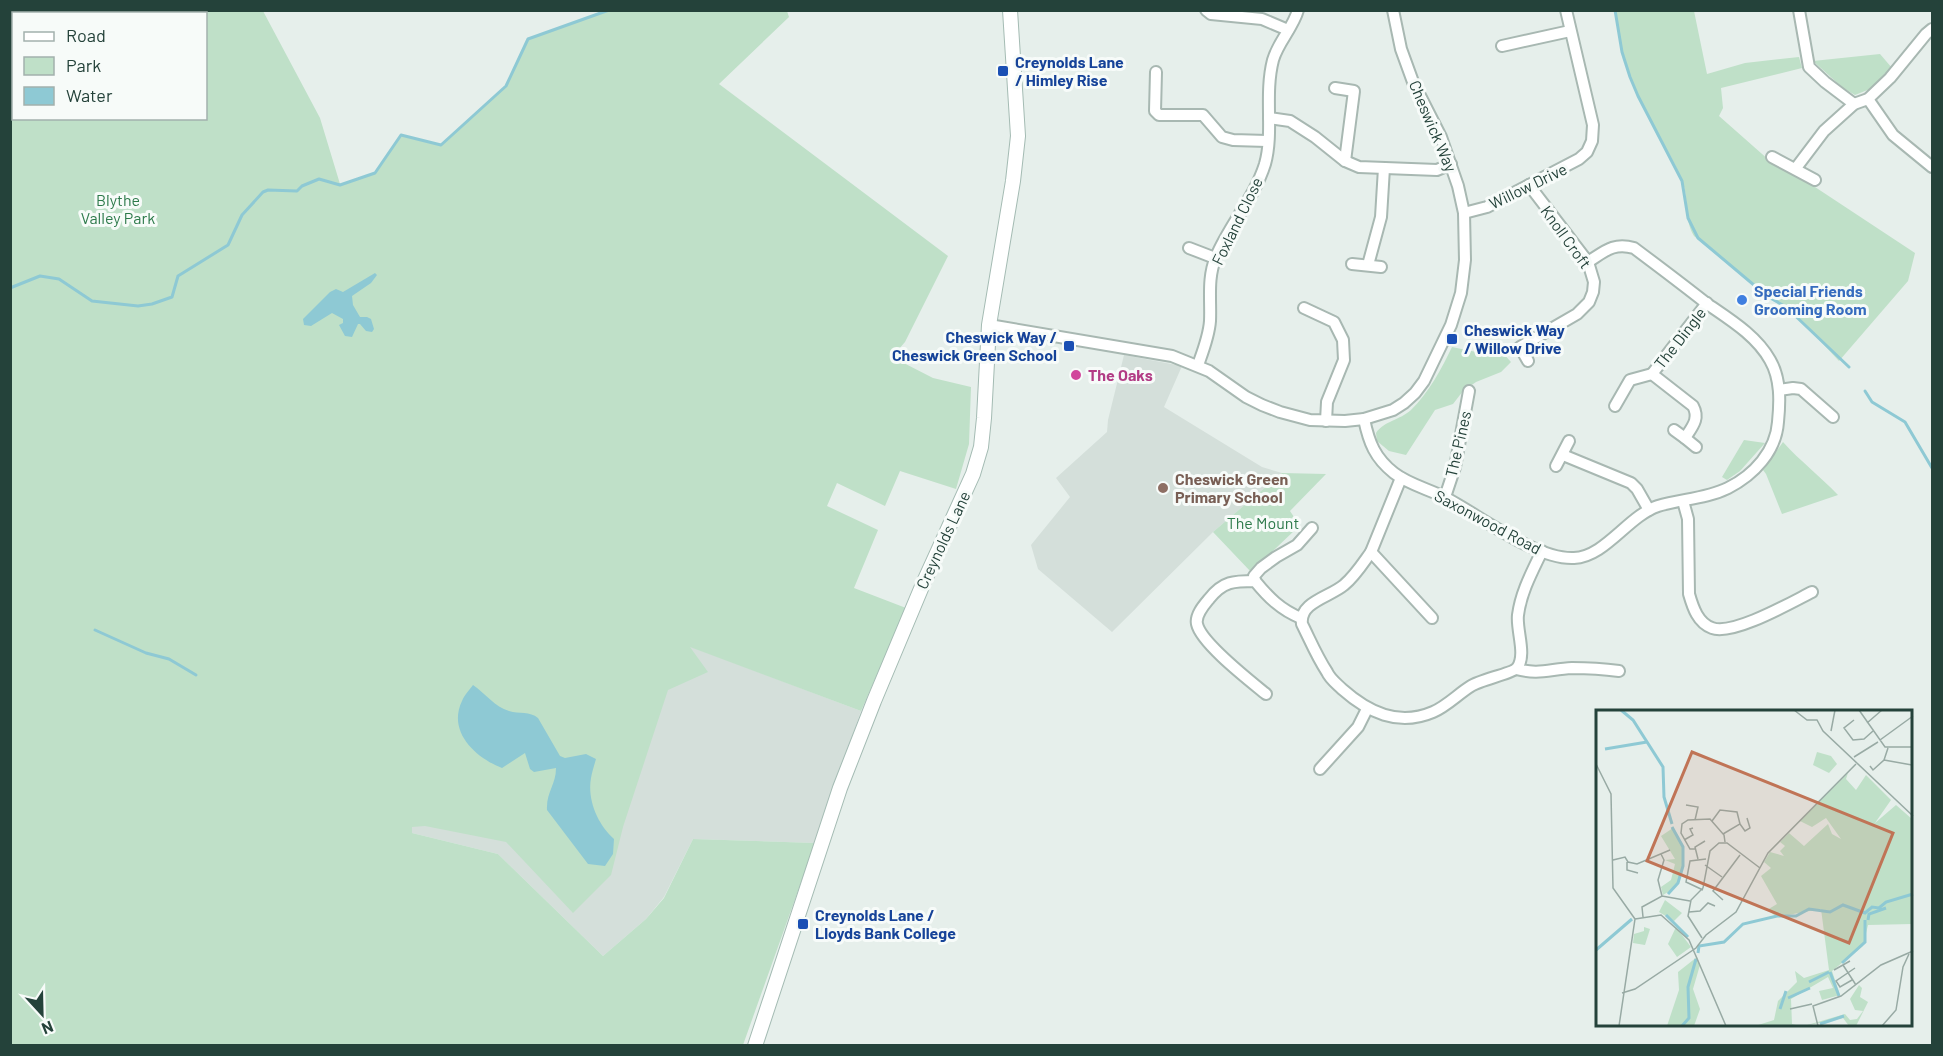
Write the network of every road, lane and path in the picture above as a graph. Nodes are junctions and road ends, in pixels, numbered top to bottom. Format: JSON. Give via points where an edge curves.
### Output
{"nodes":[{"id":1,"x":1010,"y":10,"type":"edge"},
{"id":2,"x":1206,"y":10,"type":"edge"},
{"id":3,"x":1298,"y":10,"type":"edge"},
{"id":4,"x":1393,"y":10,"type":"edge"},
{"id":5,"x":1566,"y":10,"type":"edge"},
{"id":6,"x":1799,"y":10,"type":"edge"},
{"id":7,"x":1288,"y":30,"type":"junction"},
{"id":8,"x":1570,"y":31,"type":"junction"},
{"id":9,"x":1932,"y":31,"type":"edge"},
{"id":10,"x":1502,"y":46,"type":"dead end"},
{"id":11,"x":1156,"y":72,"type":"dead end"},
{"id":12,"x":1335,"y":88,"type":"dead end"},
{"id":13,"x":1868,"y":99,"type":"junction"},
{"id":14,"x":1854,"y":104,"type":"junction"},
{"id":15,"x":1269,"y":118,"type":"junction"},
{"id":16,"x":1267,"y":141,"type":"junction"},
{"id":17,"x":1772,"y":157,"type":"dead end"},
{"id":18,"x":1345,"y":161,"type":"junction"},
{"id":19,"x":1451,"y":164,"type":"junction"},
{"id":20,"x":1932,"y":167,"type":"edge"},
{"id":21,"x":1384,"y":168,"type":"junction"},
{"id":22,"x":1796,"y":168,"type":"junction"},
{"id":23,"x":1815,"y":180,"type":"dead end"},
{"id":24,"x":1529,"y":185,"type":"junction"},
{"id":25,"x":1464,"y":213,"type":"junction"},
{"id":26,"x":1189,"y":248,"type":"dead end"},
{"id":27,"x":1215,"y":258,"type":"junction"},
{"id":28,"x":1588,"y":262,"type":"junction"},
{"id":29,"x":1352,"y":264,"type":"dead end"},
{"id":30,"x":1368,"y":265,"type":"junction"},
{"id":31,"x":1382,"y":267,"type":"dead end"},
{"id":32,"x":1707,"y":303,"type":"junction"},
{"id":33,"x":1304,"y":308,"type":"dead end"},
{"id":34,"x":989,"y":325,"type":"junction"},
{"id":35,"x":1528,"y":361,"type":"dead end"},
{"id":36,"x":1198,"y":365,"type":"junction"},
{"id":37,"x":1652,"y":374,"type":"junction"},
{"id":38,"x":1779,"y":390,"type":"junction"},
{"id":39,"x":1469,"y":391,"type":"dead end"},
{"id":40,"x":1615,"y":405,"type":"dead end"},
{"id":41,"x":1833,"y":417,"type":"dead end"},
{"id":42,"x":1364,"y":419,"type":"junction"},
{"id":43,"x":1326,"y":421,"type":"junction"},
{"id":44,"x":1674,"y":430,"type":"dead end"},
{"id":45,"x":1685,"y":438,"type":"junction"},
{"id":46,"x":1569,"y":441,"type":"dead end"},
{"id":47,"x":1696,"y":447,"type":"dead end"},
{"id":48,"x":1563,"y":455,"type":"junction"},
{"id":49,"x":1556,"y":466,"type":"dead end"},
{"id":50,"x":1401,"y":478,"type":"junction"},
{"id":51,"x":1445,"y":497,"type":"junction"},
{"id":52,"x":1683,"y":501,"type":"junction"},
{"id":53,"x":1648,"y":510,"type":"junction"},
{"id":54,"x":1312,"y":528,"type":"dead end"},
{"id":55,"x":1542,"y":551,"type":"junction"},
{"id":56,"x":1371,"y":552,"type":"junction"},
{"id":57,"x":1255,"y":581,"type":"junction"},
{"id":58,"x":1812,"y":591,"type":"dead end"},
{"id":59,"x":1301,"y":618,"type":"junction"},
{"id":60,"x":1432,"y":618,"type":"dead end"},
{"id":61,"x":1516,"y":669,"type":"junction"},
{"id":62,"x":1619,"y":671,"type":"dead end"},
{"id":63,"x":1266,"y":694,"type":"dead end"},
{"id":64,"x":1367,"y":708,"type":"junction"},
{"id":65,"x":1320,"y":769,"type":"dead end"},
{"id":66,"x":755,"y":1046,"type":"edge"}],
"edges":[{"from":1,"to":34,"type":"street","name":"Creynolds Lane","via":[[1018,136]]},
{"from":2,"to":7,"type":"street","via":[[1210,15],[1262,19]]},
{"from":3,"to":7,"type":"street","name":"Foxland Close"},
{"from":4,"to":19,"type":"street","name":"Cheswick Way","via":[[1413,82]]},
{"from":5,"to":8,"type":"street","name":"Willow Drive"},
{"from":6,"to":14,"type":"street","via":[[1809,67]]},
{"from":7,"to":15,"type":"street","name":"Foxland Close","via":[[1274,56],[1269,80]]},
{"from":8,"to":10,"type":"street"},
{"from":8,"to":24,"type":"street","name":"Willow Drive","via":[[1591,112],[1593,137],[1579,159]]},
{"from":9,"to":13,"type":"street"},
{"from":11,"to":16,"type":"street","via":[[1155,111],[1159,115],[1203,115],[1222,137]]},
{"from":12,"to":18,"type":"street","via":[[1353,91]]},
{"from":13,"to":14,"type":"street"},
{"from":13,"to":20,"type":"street","via":[[1893,135]]},
{"from":14,"to":22,"type":"street","via":[[1824,131]]},
{"from":15,"to":16,"type":"street","name":"Foxland Close"},
{"from":15,"to":18,"type":"street","via":[[1290,121]]},
{"from":16,"to":27,"type":"street","name":"Foxland Close","via":[[1265,162],[1256,184]]},
{"from":17,"to":22,"type":"street"},
{"from":18,"to":21,"type":"street","via":[[1359,167]]},
{"from":19,"to":21,"type":"street","via":[[1437,170]]},
{"from":19,"to":25,"type":"street","name":"Cheswick Way"},
{"from":21,"to":30,"type":"street","via":[[1381,217]]},
{"from":22,"to":23,"type":"street"},
{"from":24,"to":25,"type":"street","name":"Willow Drive","via":[[1487,207]]},
{"from":24,"to":28,"type":"street","name":"Knoll Croft"},
{"from":25,"to":42,"type":"street","name":"Cheswick Way","via":[[1461,293],[1440,349],[1415,393],[1393,410]]},
{"from":26,"to":27,"type":"street"},
{"from":27,"to":36,"type":"street","name":"Foxland Close","via":[[1209,294],[1210,321]]},
{"from":28,"to":32,"type":"street","name":"Saxonwood Road","via":[[1614,246],[1634,248]]},
{"from":28,"to":35,"type":"street","name":"Knoll Croft","via":[[1594,282],[1589,302],[1577,314],[1520,347]]},
{"from":29,"to":30,"type":"street"},
{"from":30,"to":31,"type":"street"},
{"from":32,"to":37,"type":"street","name":"The Dingle"},
{"from":32,"to":38,"type":"street","name":"Saxonwood Road","via":[[1762,348],[1775,371]]},
{"from":33,"to":43,"type":"street","via":[[1334,322],[1343,340],[1344,360],[1327,402]]},
{"from":34,"to":36,"type":"street","name":"Cheswick Way","via":[[1172,356]]},
{"from":34,"to":66,"type":"street","name":"Creynolds Lane","via":[[981,447],[973,474],[869,712]]},
{"from":36,"to":43,"type":"street","name":"Cheswick Way","via":[[1262,405],[1296,417]]},
{"from":37,"to":40,"type":"street","name":"The Dingle","via":[[1630,380]]},
{"from":37,"to":45,"type":"street","name":"The Dingle","via":[[1693,406],[1696,418]]},
{"from":38,"to":41,"type":"street","via":[[1801,389]]},
{"from":38,"to":52,"type":"street","name":"Saxonwood Road","via":[[1778,430],[1763,460],[1730,487]]},
{"from":39,"to":51,"type":"street","name":"The Pines","via":[[1455,467]]},
{"from":42,"to":43,"type":"street","name":"Cheswick Way"},
{"from":42,"to":50,"type":"street","name":"Saxonwood Road","via":[[1372,449]]},
{"from":44,"to":45,"type":"street"},
{"from":45,"to":47,"type":"street"},
{"from":46,"to":48,"type":"street"},
{"from":48,"to":49,"type":"street"},
{"from":48,"to":53,"type":"street","via":[[1631,483]]},
{"from":50,"to":51,"type":"street","name":"Saxonwood Road"},
{"from":50,"to":56,"type":"street"},
{"from":51,"to":55,"type":"street","name":"Saxonwood Road"},
{"from":52,"to":53,"type":"street","name":"Saxonwood Road"},
{"from":52,"to":58,"type":"street","via":[[1688,519],[1689,594],[1704,624],[1712,629],[1734,628]]},
{"from":53,"to":55,"type":"street","name":"Saxonwood Road","via":[[1586,556],[1562,557]]},
{"from":54,"to":57,"type":"street","via":[[1297,545],[1261,568],[1254,576]]},
{"from":55,"to":61,"type":"street","via":[[1523,592],[1518,616],[1521,658]]},
{"from":56,"to":59,"type":"street","via":[[1344,585],[1309,605]]},
{"from":56,"to":60,"type":"street"},
{"from":57,"to":59,"type":"street","via":[[1268,597]]},
{"from":57,"to":63,"type":"street","via":[[1224,585],[1203,607],[1197,624],[1205,641]]},
{"from":59,"to":64,"type":"street","via":[[1328,675]]},
{"from":61,"to":62,"type":"street","via":[[1531,673],[1596,668]]},
{"from":61,"to":64,"type":"street","via":[[1468,687],[1423,716],[1403,718]]},
{"from":64,"to":65,"type":"street","via":[[1358,727]]}]}
